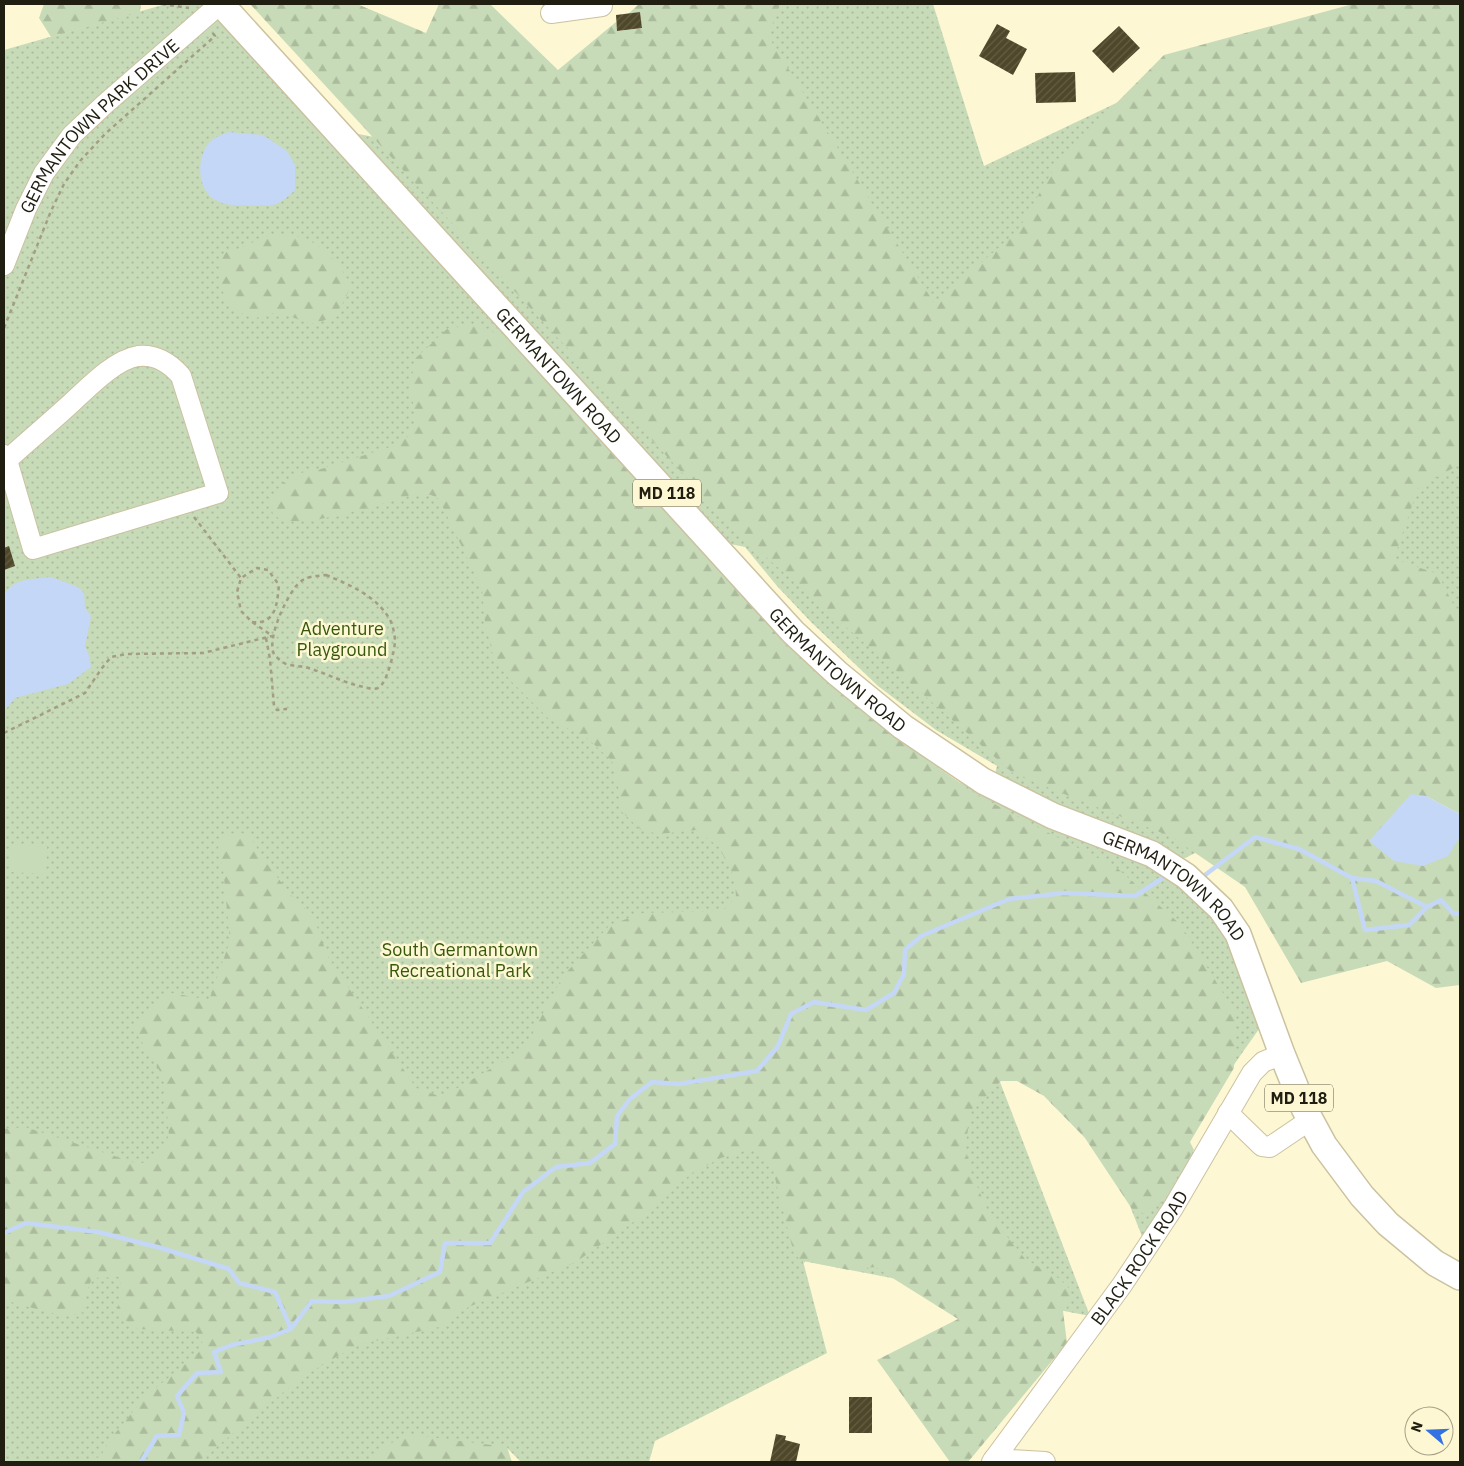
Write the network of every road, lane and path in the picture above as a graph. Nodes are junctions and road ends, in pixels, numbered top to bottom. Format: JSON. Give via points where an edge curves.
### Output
{"nodes":[{"id":1,"x":162,"y":4,"type":"edge"},
{"id":2,"x":221,"y":4,"type":"edge"},
{"id":3,"x":602,"y":4,"type":"edge"},
{"id":4,"x":188,"y":7,"type":"dead end"},
{"id":5,"x":551,"y":13,"type":"dead end"},
{"id":6,"x":216,"y":36,"type":"dead end"},
{"id":7,"x":4,"y":265,"type":"edge"},
{"id":8,"x":4,"y":328,"type":"edge"},
{"id":9,"x":5,"y":458,"type":"edge"},
{"id":10,"x":186,"y":503,"type":"junction"},
{"id":11,"x":241,"y":578,"type":"junction"},
{"id":12,"x":252,"y":622,"type":"junction"},
{"id":13,"x":272,"y":636,"type":"junction"},
{"id":14,"x":266,"y":638,"type":"junction"},
{"id":15,"x":287,"y":710,"type":"dead end"},
{"id":16,"x":4,"y":733,"type":"edge"},
{"id":17,"x":1282,"y":1054,"type":"junction"},
{"id":18,"x":1228,"y":1113,"type":"junction"},
{"id":19,"x":1310,"y":1120,"type":"junction"},
{"id":20,"x":1460,"y":1277,"type":"edge"},
{"id":21,"x":993,"y":1461,"type":"edge"},
{"id":22,"x":1045,"y":1462,"type":"edge"}],
"edges":[{"from":1,"to":4,"type":"path"},
{"from":2,"to":7,"type":"street","name":"GERMANTOWN PARK DRIVE","via":[[72,136],[44,174]]},
{"from":2,"to":17,"type":"main road","name":"GERMANTOWN ROAD","number":"MD 118","via":[[794,632],[837,673],[903,727],[983,781],[1053,816],[1152,854],[1186,876],[1221,909],[1238,934]]},
{"from":3,"to":5,"type":"street"},
{"from":6,"to":8,"type":"path","via":[[105,134],[80,161],[51,210]]},
{"from":9,"to":10,"type":"street","via":[[33,549]]},
{"from":9,"to":10,"type":"street","via":[[108,371],[136,356],[148,355],[174,367],[181,376],[218,493]]},
{"from":10,"to":11,"type":"path"},
{"from":11,"to":12,"type":"path","via":[[237,592],[240,611]]},
{"from":11,"to":12,"type":"path","via":[[257,568],[268,570],[279,585],[272,615],[259,623]]},
{"from":12,"to":13,"type":"path"},
{"from":13,"to":13,"type":"path","via":[[300,582],[308,577],[326,575],[352,586],[376,602],[391,621],[395,643],[382,684],[370,688],[306,667],[288,665],[275,655]]},
{"from":13,"to":14,"type":"path"},
{"from":14,"to":15,"type":"path","via":[[274,706],[277,710]]},
{"from":14,"to":16,"type":"path","via":[[203,653],[127,654],[111,658],[85,693]]},
{"from":17,"to":18,"type":"street","name":"BLACK ROCK ROAD","via":[[1263,1062],[1252,1073]]},
{"from":17,"to":19,"type":"main road","name":"GERMANTOWN ROAD","number":"MD 118"},
{"from":18,"to":19,"type":"street","via":[[1262,1146],[1270,1147]]},
{"from":18,"to":21,"type":"street","name":"BLACK ROCK ROAD","via":[[1173,1208],[1122,1285]]},
{"from":19,"to":20,"type":"main road","name":"GERMANTOWN ROAD","number":"MD 118","via":[[1324,1145],[1362,1196],[1388,1224],[1435,1263]]},
{"from":21,"to":22,"type":"street"}]}
